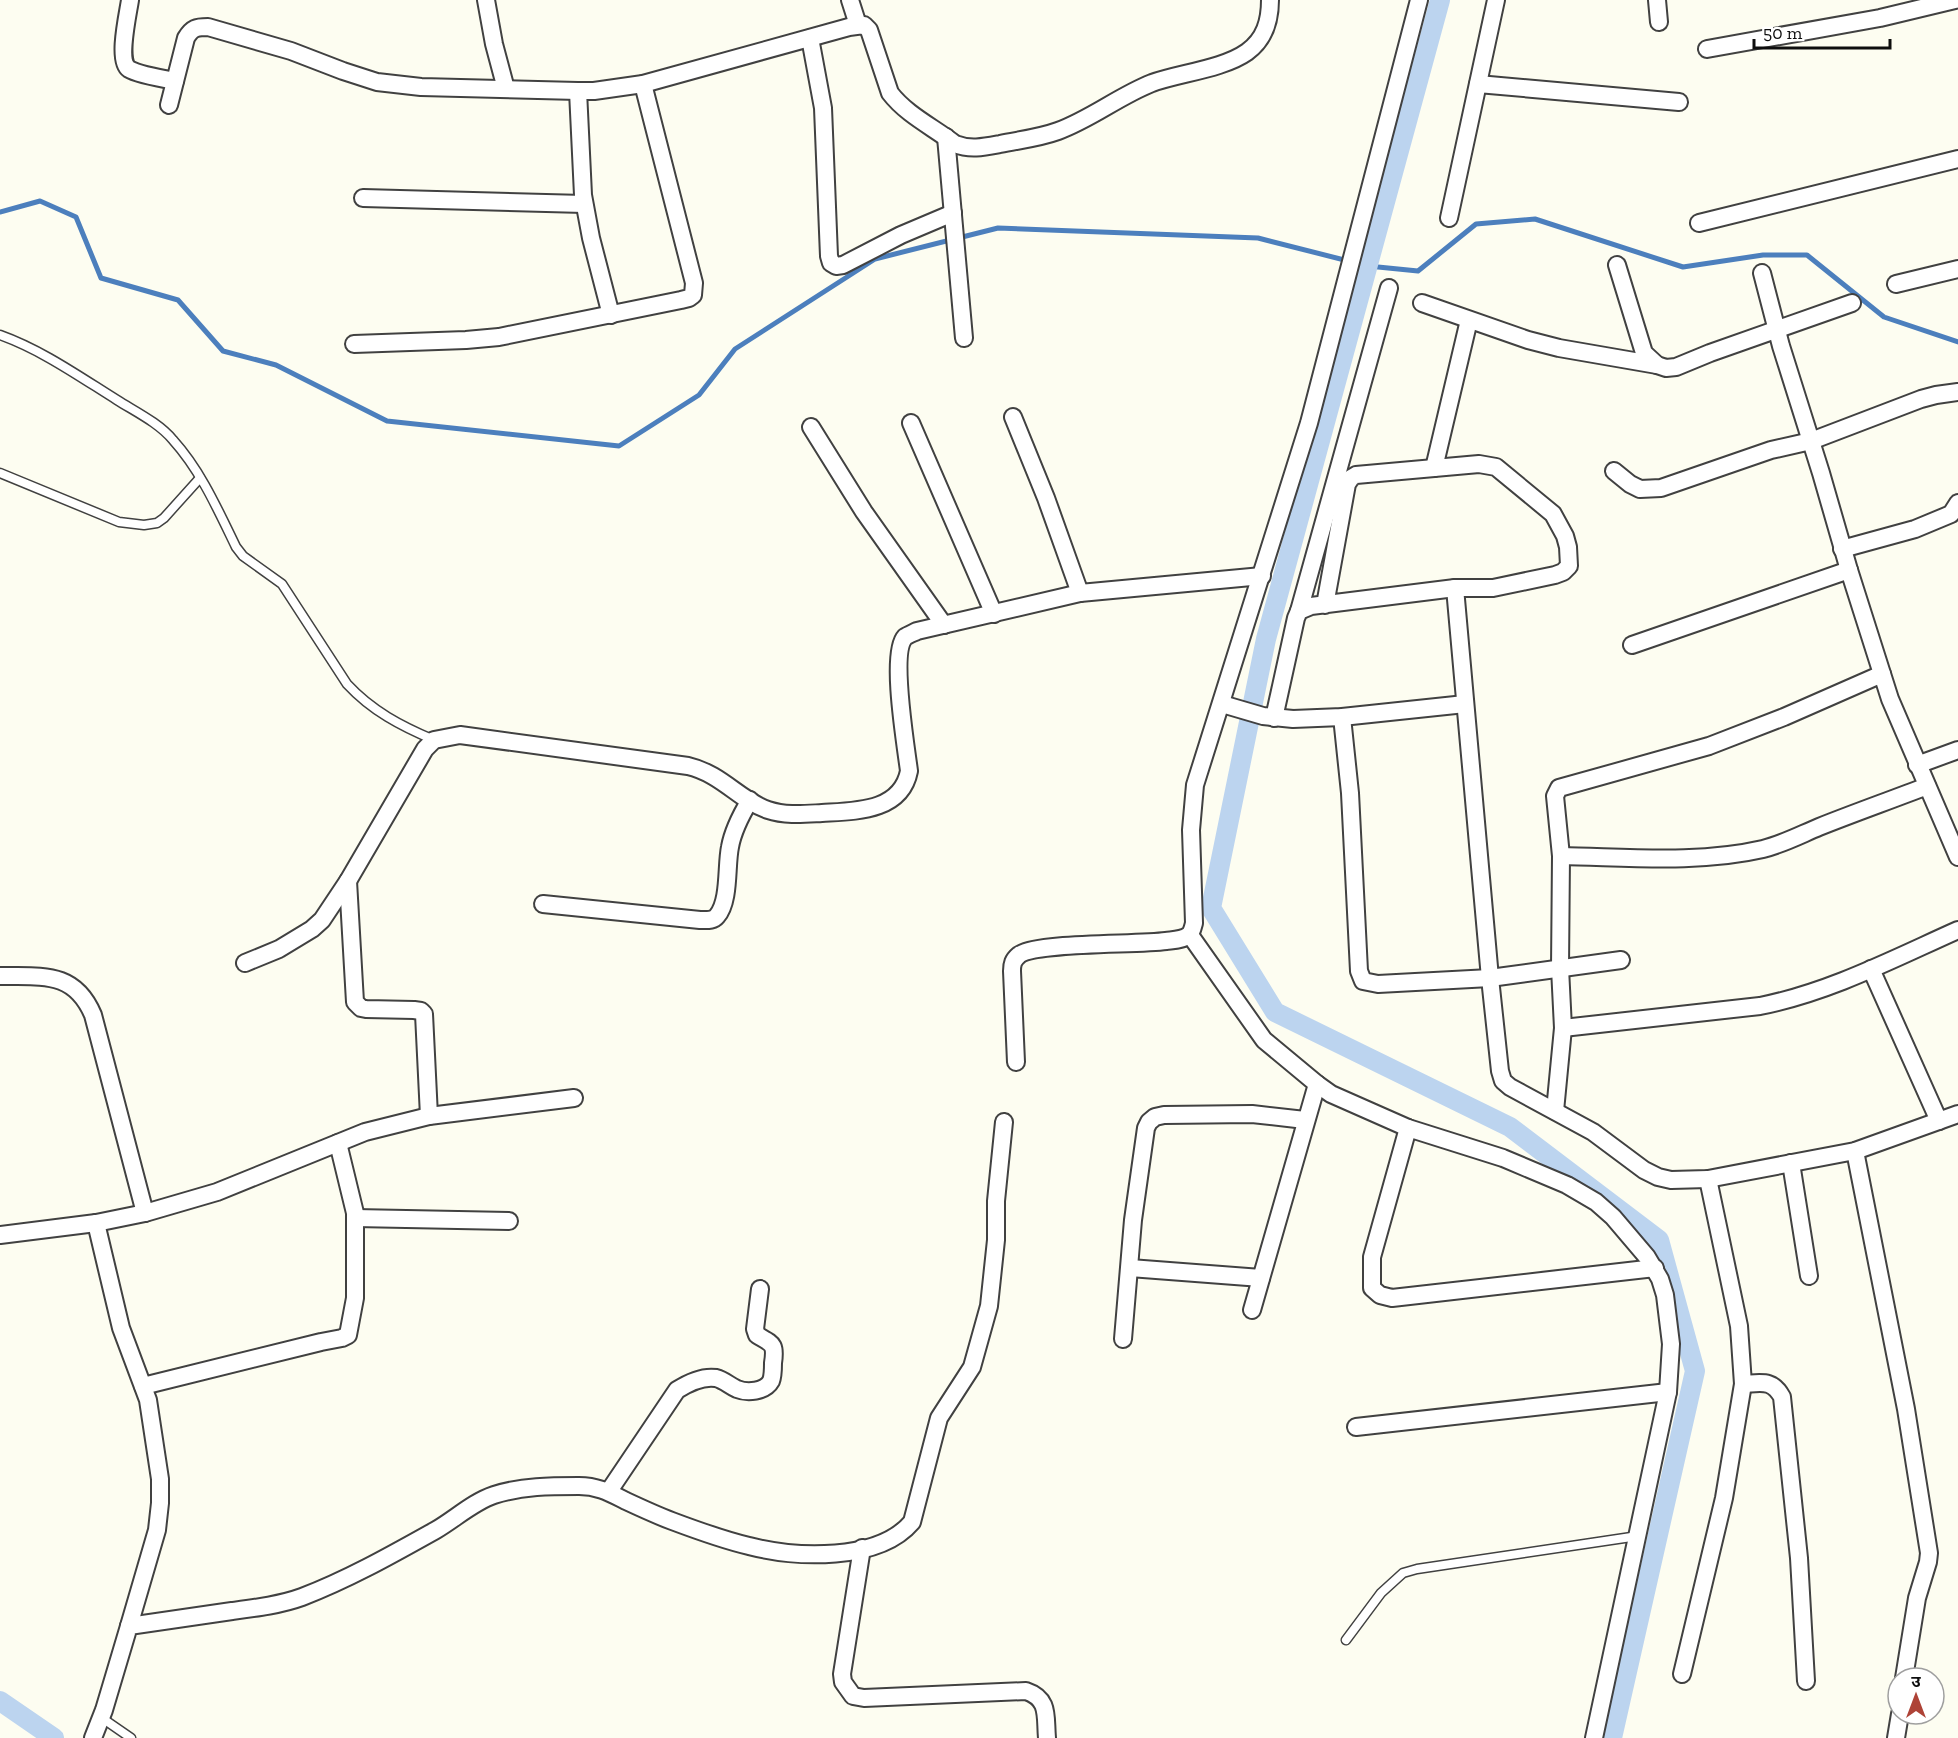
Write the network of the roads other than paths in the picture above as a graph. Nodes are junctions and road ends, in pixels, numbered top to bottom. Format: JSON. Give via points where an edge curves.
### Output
{"nodes":[{"id":1,"x":130,"y":0,"type":"edge"},
{"id":2,"x":486,"y":0,"type":"edge"},
{"id":3,"x":850,"y":0,"type":"edge"},
{"id":4,"x":1270,"y":0,"type":"edge"},
{"id":5,"x":1419,"y":0,"type":"edge"},
{"id":6,"x":1496,"y":0,"type":"edge"},
{"id":7,"x":1657,"y":0,"type":"edge"},
{"id":8,"x":1955,"y":0,"type":"edge"},
{"id":9,"x":1659,"y":22,"type":"dead end"},
{"id":10,"x":858,"y":25,"type":"junction"},
{"id":11,"x":810,"y":38,"type":"junction"},
{"id":12,"x":1707,"y":49,"type":"dead end"},
{"id":13,"x":175,"y":81,"type":"junction"},
{"id":14,"x":643,"y":84,"type":"junction"},
{"id":15,"x":1478,"y":84,"type":"junction"},
{"id":16,"x":506,"y":89,"type":"junction"},
{"id":17,"x":578,"y":91,"type":"junction"},
{"id":18,"x":1679,"y":102,"type":"dead end"},
{"id":19,"x":169,"y":105,"type":"dead end"},
{"id":20,"x":946,"y":137,"type":"junction"},
{"id":21,"x":1958,"y":159,"type":"edge"},
{"id":22,"x":363,"y":198,"type":"dead end"},
{"id":23,"x":584,"y":204,"type":"junction"},
{"id":24,"x":1449,"y":218,"type":"dead end"},
{"id":25,"x":954,"y":219,"type":"junction"},
{"id":26,"x":1699,"y":223,"type":"dead end"},
{"id":27,"x":1617,"y":265,"type":"dead end"},
{"id":28,"x":1958,"y":269,"type":"edge"},
{"id":29,"x":1762,"y":273,"type":"dead end"},
{"id":30,"x":1896,"y":284,"type":"dead end"},
{"id":31,"x":1389,"y":288,"type":"dead end"},
{"id":32,"x":1422,"y":303,"type":"dead end"},
{"id":33,"x":1852,"y":303,"type":"dead end"},
{"id":34,"x":611,"y":315,"type":"junction"},
{"id":35,"x":1469,"y":320,"type":"junction"},
{"id":36,"x":1777,"y":329,"type":"junction"},
{"id":37,"x":0,"y":336,"type":"edge"},
{"id":38,"x":964,"y":338,"type":"dead end"},
{"id":39,"x":354,"y":344,"type":"dead end"},
{"id":40,"x":1657,"y":365,"type":"junction"},
{"id":41,"x":1958,"y":392,"type":"edge"},
{"id":42,"x":1013,"y":417,"type":"dead end"},
{"id":43,"x":911,"y":423,"type":"dead end"},
{"id":44,"x":811,"y":427,"type":"dead end"},
{"id":45,"x":1811,"y":441,"type":"junction"},
{"id":46,"x":1434,"y":468,"type":"junction"},
{"id":47,"x":1614,"y":471,"type":"dead end"},
{"id":48,"x":0,"y":473,"type":"edge"},
{"id":49,"x":201,"y":478,"type":"junction"},
{"id":50,"x":1958,"y":503,"type":"edge"},
{"id":51,"x":1842,"y":549,"type":"junction"},
{"id":52,"x":1848,"y":570,"type":"junction"},
{"id":53,"x":1262,"y":576,"type":"junction"},
{"id":54,"x":1455,"y":588,"type":"junction"},
{"id":55,"x":1080,"y":593,"type":"junction"},
{"id":56,"x":1325,"y":605,"type":"junction"},
{"id":57,"x":1299,"y":611,"type":"junction"},
{"id":58,"x":994,"y":614,"type":"junction"},
{"id":59,"x":944,"y":625,"type":"junction"},
{"id":60,"x":1632,"y":645,"type":"dead end"},
{"id":61,"x":1882,"y":674,"type":"junction"},
{"id":62,"x":1466,"y":704,"type":"junction"},
{"id":63,"x":1229,"y":706,"type":"junction"},
{"id":64,"x":1268,"y":717,"type":"junction"},
{"id":65,"x":1342,"y":717,"type":"junction"},
{"id":66,"x":434,"y":740,"type":"junction"},
{"id":67,"x":1958,"y":750,"type":"edge"},
{"id":68,"x":1917,"y":765,"type":"junction"},
{"id":69,"x":1927,"y":786,"type":"junction"},
{"id":70,"x":750,"y":800,"type":"junction"},
{"id":71,"x":1561,"y":856,"type":"junction"},
{"id":72,"x":1958,"y":857,"type":"edge"},
{"id":73,"x":348,"y":881,"type":"junction"},
{"id":74,"x":543,"y":904,"type":"dead end"},
{"id":75,"x":1958,"y":930,"type":"edge"},
{"id":76,"x":1190,"y":935,"type":"junction"},
{"id":77,"x":1621,"y":960,"type":"dead end"},
{"id":78,"x":245,"y":963,"type":"dead end"},
{"id":79,"x":1560,"y":968,"type":"junction"},
{"id":80,"x":1871,"y":969,"type":"junction"},
{"id":81,"x":0,"y":976,"type":"edge"},
{"id":82,"x":1490,"y":978,"type":"junction"},
{"id":83,"x":1563,"y":1028,"type":"junction"},
{"id":84,"x":1016,"y":1062,"type":"dead end"},
{"id":85,"x":1317,"y":1084,"type":"junction"},
{"id":86,"x":574,"y":1098,"type":"dead end"},
{"id":87,"x":1555,"y":1111,"type":"junction"},
{"id":88,"x":1958,"y":1114,"type":"edge"},
{"id":89,"x":429,"y":1116,"type":"junction"},
{"id":90,"x":1305,"y":1120,"type":"junction"},
{"id":91,"x":1939,"y":1121,"type":"junction"},
{"id":92,"x":1004,"y":1122,"type":"dead end"},
{"id":93,"x":1408,"y":1128,"type":"junction"},
{"id":94,"x":338,"y":1143,"type":"junction"},
{"id":95,"x":1855,"y":1151,"type":"junction"},
{"id":96,"x":1791,"y":1163,"type":"junction"},
{"id":97,"x":1708,"y":1179,"type":"junction"},
{"id":98,"x":145,"y":1213,"type":"junction"},
{"id":99,"x":355,"y":1218,"type":"junction"},
{"id":100,"x":509,"y":1221,"type":"dead end"},
{"id":101,"x":96,"y":1223,"type":"junction"},
{"id":102,"x":0,"y":1235,"type":"edge"},
{"id":103,"x":1130,"y":1268,"type":"junction"},
{"id":104,"x":1655,"y":1268,"type":"junction"},
{"id":105,"x":1809,"y":1276,"type":"dead end"},
{"id":106,"x":1262,"y":1278,"type":"junction"},
{"id":107,"x":760,"y":1289,"type":"dead end"},
{"id":108,"x":1252,"y":1310,"type":"dead end"},
{"id":109,"x":1122,"y":1339,"type":"dead end"},
{"id":110,"x":1743,"y":1384,"type":"junction"},
{"id":111,"x":143,"y":1386,"type":"junction"},
{"id":112,"x":1668,"y":1392,"type":"junction"},
{"id":113,"x":1356,"y":1427,"type":"dead end"},
{"id":114,"x":609,"y":1491,"type":"junction"},
{"id":115,"x":1638,"y":1536,"type":"junction"},
{"id":116,"x":862,"y":1548,"type":"junction"},
{"id":117,"x":129,"y":1626,"type":"junction"},
{"id":118,"x":1346,"y":1640,"type":"dead end"},
{"id":119,"x":1906,"y":1666,"type":"edge"},
{"id":120,"x":1682,"y":1674,"type":"dead end"},
{"id":121,"x":1806,"y":1681,"type":"dead end"},
{"id":122,"x":102,"y":1718,"type":"junction"},
{"id":123,"x":94,"y":1736,"type":"edge"},
{"id":124,"x":131,"y":1738,"type":"edge"},
{"id":125,"x":1047,"y":1738,"type":"edge"},
{"id":126,"x":1594,"y":1738,"type":"edge"}],
"edges":[{"from":1,"to":13,"type":"street","via":[[124,63],[128,69]]},
{"from":2,"to":16,"type":"street"},
{"from":3,"to":10,"type":"street"},
{"from":4,"to":20,"type":"street","via":[[1267,29],[1247,52],[1230,60],[1151,84],[1067,127],[1043,135],[975,148],[964,148]]},
{"from":5,"to":53,"type":"street","via":[[1309,423]]},
{"from":6,"to":15,"type":"street"},
{"from":7,"to":9,"type":"street"},
{"from":8,"to":12,"type":"street","via":[[1880,18]]},
{"from":10,"to":11,"type":"street"},
{"from":10,"to":20,"type":"street","via":[[869,30],[896,102]]},
{"from":11,"to":14,"type":"street"},
{"from":11,"to":25,"type":"street","via":[[823,108],[831,263],[843,265],[901,235]]},
{"from":13,"to":16,"type":"street","via":[[190,30],[208,27],[378,82]]},
{"from":13,"to":19,"type":"street"},
{"from":14,"to":17,"type":"street"},
{"from":14,"to":34,"type":"street","via":[[694,289],[689,298]]},
{"from":15,"to":18,"type":"street"},
{"from":15,"to":24,"type":"street"},
{"from":16,"to":17,"type":"street"},
{"from":17,"to":23,"type":"street"},
{"from":20,"to":25,"type":"street"},
{"from":21,"to":26,"type":"street"},
{"from":22,"to":23,"type":"street"},
{"from":23,"to":34,"type":"street"},
{"from":25,"to":38,"type":"street"},
{"from":27,"to":40,"type":"street","via":[[1644,353]]},
{"from":28,"to":30,"type":"street"},
{"from":29,"to":36,"type":"street"},
{"from":31,"to":57,"type":"street"},
{"from":32,"to":35,"type":"street"},
{"from":33,"to":36,"type":"street"},
{"from":34,"to":39,"type":"street","via":[[499,337]]},
{"from":35,"to":40,"type":"street","via":[[1559,348]]},
{"from":35,"to":46,"type":"street"},
{"from":36,"to":40,"type":"street","via":[[1676,367]]},
{"from":36,"to":45,"type":"street"},
{"from":37,"to":49,"type":"lane","via":[[65,368],[156,424],[172,437]]},
{"from":41,"to":45,"type":"street","via":[[1921,399]]},
{"from":42,"to":55,"type":"street"},
{"from":43,"to":58,"type":"street"},
{"from":44,"to":59,"type":"street","via":[[864,512]]},
{"from":45,"to":47,"type":"street","via":[[1771,450],[1661,488],[1640,489]]},
{"from":45,"to":51,"type":"street"},
{"from":46,"to":54,"type":"street","via":[[1479,464],[1496,467],[1553,514],[1569,547],[1569,566],[1555,575],[1493,588]]},
{"from":46,"to":56,"type":"street","via":[[1351,477]]},
{"from":48,"to":49,"type":"lane","via":[[119,522],[144,525],[164,518]]},
{"from":49,"to":66,"type":"lane","via":[[236,547],[282,584],[347,684],[400,725]]},
{"from":50,"to":51,"type":"street","via":[[1951,514],[1915,530]]},
{"from":51,"to":52,"type":"street"},
{"from":52,"to":60,"type":"street"},
{"from":52,"to":61,"type":"street"},
{"from":53,"to":55,"type":"street"},
{"from":53,"to":63,"type":"street"},
{"from":54,"to":56,"type":"street"},
{"from":54,"to":62,"type":"street"},
{"from":55,"to":58,"type":"street"},
{"from":56,"to":57,"type":"street"},
{"from":57,"to":64,"type":"street"},
{"from":58,"to":59,"type":"street"},
{"from":59,"to":70,"type":"street","via":[[917,631],[901,644],[898,675],[909,771],[899,793],[888,801],[857,811],[790,814],[765,809]]},
{"from":61,"to":68,"type":"street"},
{"from":61,"to":71,"type":"street","via":[[1709,746],[1560,788],[1555,796]]},
{"from":62,"to":65,"type":"street"},
{"from":62,"to":82,"type":"street"},
{"from":63,"to":64,"type":"street"},
{"from":63,"to":76,"type":"street","via":[[1202,760],[1195,786],[1191,830],[1194,923]]},
{"from":64,"to":65,"type":"street"},
{"from":65,"to":82,"type":"street","via":[[1359,971],[1364,981],[1378,984]]},
{"from":66,"to":70,"type":"street","via":[[460,735],[688,766],[717,777]]},
{"from":66,"to":73,"type":"street"},
{"from":67,"to":68,"type":"street"},
{"from":68,"to":69,"type":"street"},
{"from":69,"to":71,"type":"street","via":[[1764,849],[1683,857]]},
{"from":69,"to":72,"type":"street"},
{"from":70,"to":74,"type":"street","via":[[730,845],[723,904],[716,918],[700,920]]},
{"from":71,"to":79,"type":"street"},
{"from":73,"to":78,"type":"street","via":[[312,929]]},
{"from":73,"to":89,"type":"street","via":[[355,1002],[366,1009],[414,1010],[424,1014]]},
{"from":75,"to":80,"type":"street"},
{"from":76,"to":84,"type":"street","via":[[1154,942],[1036,949],[1017,956],[1011,971]]},
{"from":76,"to":85,"type":"street","via":[[1264,1040]]},
{"from":77,"to":79,"type":"street"},
{"from":79,"to":82,"type":"street"},
{"from":79,"to":83,"type":"street"},
{"from":80,"to":83,"type":"street","via":[[1812,993],[1760,1006]]},
{"from":80,"to":91,"type":"street"},
{"from":81,"to":98,"type":"street","via":[[65,981],[87,1001]]},
{"from":82,"to":87,"type":"street","via":[[1503,1081]]},
{"from":83,"to":87,"type":"street"},
{"from":85,"to":90,"type":"street"},
{"from":85,"to":93,"type":"street"},
{"from":86,"to":89,"type":"street"},
{"from":87,"to":97,"type":"street","via":[[1658,1177]]},
{"from":88,"to":91,"type":"street"},
{"from":89,"to":94,"type":"street"},
{"from":90,"to":103,"type":"street","via":[[1252,1114],[1164,1115],[1149,1122],[1133,1220]]},
{"from":90,"to":106,"type":"street"},
{"from":91,"to":95,"type":"street"},
{"from":92,"to":116,"type":"street","via":[[989,1306],[972,1366],[939,1418],[912,1522],[888,1541]]},
{"from":93,"to":104,"type":"street","via":[[1503,1158],[1568,1185],[1613,1217]]},
{"from":93,"to":104,"type":"street","via":[[1372,1257],[1372,1288],[1380,1295],[1392,1298]]},
{"from":94,"to":98,"type":"street","via":[[217,1192]]},
{"from":94,"to":99,"type":"street"},
{"from":95,"to":96,"type":"street"},
{"from":95,"to":119,"type":"street","via":[[1906,1409],[1929,1553]]},
{"from":96,"to":97,"type":"street"},
{"from":96,"to":105,"type":"street"},
{"from":97,"to":110,"type":"street","via":[[1738,1326]]},
{"from":98,"to":101,"type":"street"},
{"from":99,"to":100,"type":"street"},
{"from":99,"to":111,"type":"street","via":[[355,1298],[348,1335]]},
{"from":101,"to":102,"type":"street"},
{"from":101,"to":111,"type":"street","via":[[121,1328]]},
{"from":103,"to":106,"type":"street"},
{"from":103,"to":109,"type":"street"},
{"from":104,"to":112,"type":"street","via":[[1665,1295],[1671,1344]]},
{"from":106,"to":108,"type":"street"},
{"from":107,"to":114,"type":"street","via":[[755,1329],[775,1350],[771,1382],[765,1388],[747,1391],[708,1377],[677,1390]]},
{"from":110,"to":120,"type":"street","via":[[1724,1498]]},
{"from":110,"to":121,"type":"street","via":[[1771,1384],[1782,1397],[1799,1558]]},
{"from":111,"to":117,"type":"street","via":[[160,1479],[160,1503],[157,1530]]},
{"from":112,"to":113,"type":"street"},
{"from":112,"to":115,"type":"street"},
{"from":114,"to":116,"type":"street","via":[[671,1521],[747,1546],[826,1554]]},
{"from":114,"to":117,"type":"street","via":[[590,1486],[527,1487],[493,1496],[402,1549],[299,1598]]},
{"from":115,"to":118,"type":"lane","via":[[1402,1573],[1381,1593]]},
{"from":115,"to":126,"type":"street"},
{"from":116,"to":125,"type":"street","via":[[843,1674],[843,1682],[853,1696],[1026,1691],[1044,1704]]},
{"from":117,"to":122,"type":"street"},
{"from":122,"to":123,"type":"street"},
{"from":122,"to":124,"type":"lane"}]}
